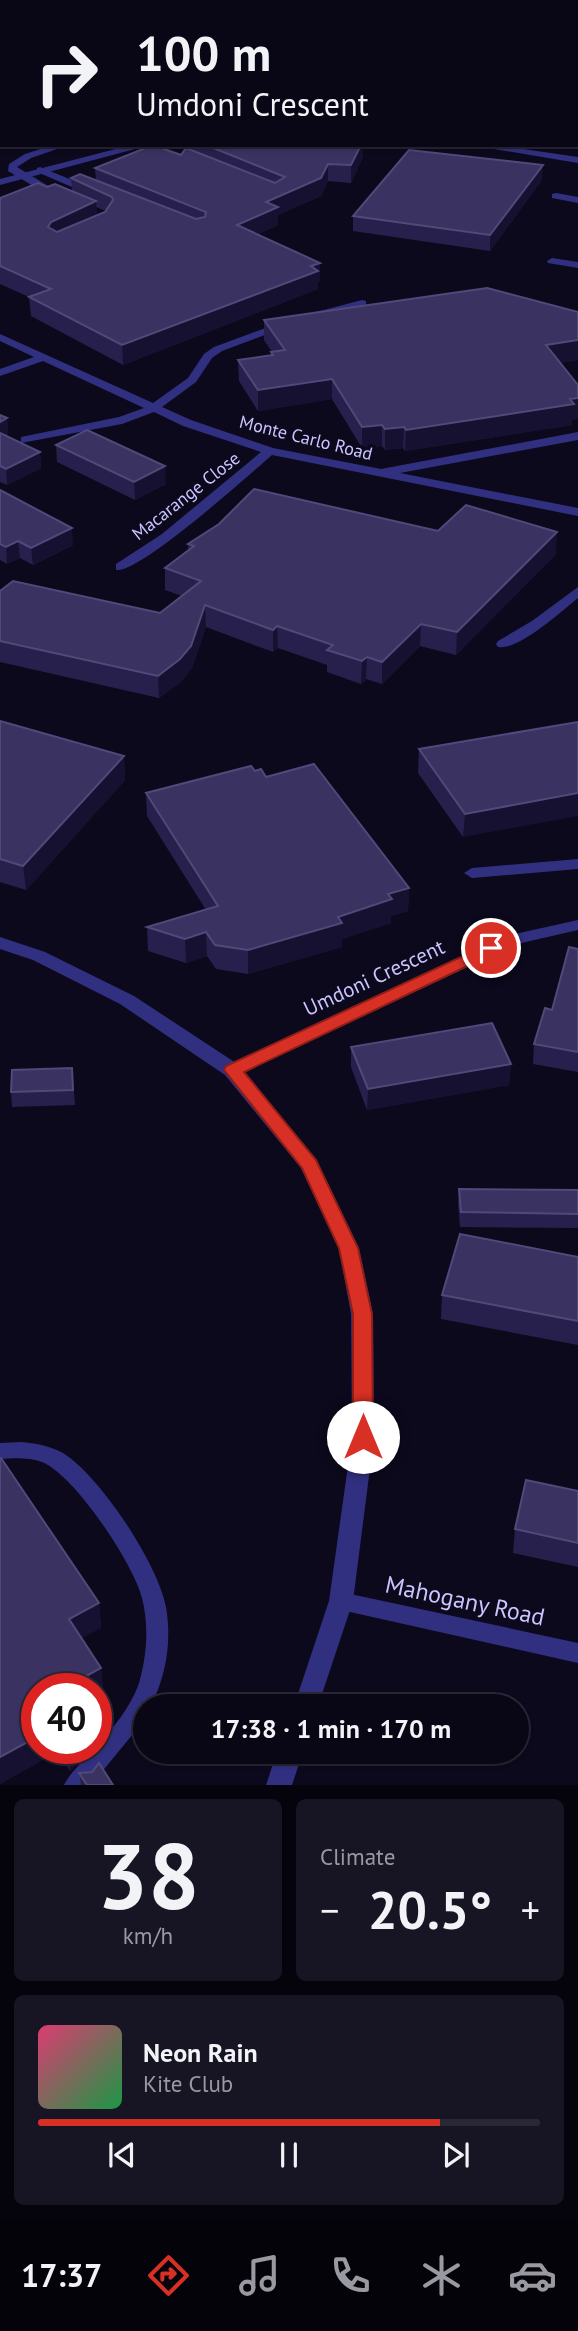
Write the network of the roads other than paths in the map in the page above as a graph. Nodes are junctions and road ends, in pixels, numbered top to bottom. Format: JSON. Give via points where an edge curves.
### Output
{"nodes":[{"id":1,"x":58,"y":147,"type":"edge"},
{"id":2,"x":144,"y":147,"type":"edge"},
{"id":3,"x":489,"y":147,"type":"edge"},
{"id":4,"x":578,"y":160,"type":"edge"},
{"id":5,"x":40,"y":170,"type":"junction"},
{"id":6,"x":21,"y":176,"type":"junction"},
{"id":7,"x":0,"y":182,"type":"edge"},
{"id":8,"x":103,"y":196,"type":"edge"},
{"id":9,"x":556,"y":196,"type":"dead end"},
{"id":10,"x":66,"y":199,"type":"edge"},
{"id":11,"x":578,"y":200,"type":"edge"},
{"id":12,"x":552,"y":261,"type":"dead end"},
{"id":13,"x":578,"y":265,"type":"edge"},
{"id":14,"x":362,"y":303,"type":"edge"},
{"id":15,"x":0,"y":337,"type":"edge"},
{"id":16,"x":44,"y":357,"type":"junction"},
{"id":17,"x":0,"y":373,"type":"edge"},
{"id":18,"x":154,"y":408,"type":"junction"},
{"id":19,"x":578,"y":436,"type":"edge"},
{"id":20,"x":25,"y":440,"type":"dead end"},
{"id":21,"x":271,"y":451,"type":"junction"},
{"id":22,"x":376,"y":474,"type":"junction"},
{"id":23,"x":578,"y":512,"type":"edge"},
{"id":24,"x":121,"y":567,"type":"dead end"},
{"id":25,"x":578,"y":591,"type":"edge"},
{"id":26,"x":503,"y":644,"type":"dead end"},
{"id":27,"x":578,"y":864,"type":"edge"},
{"id":28,"x":472,"y":873,"type":"dead end"},
{"id":29,"x":578,"y":925,"type":"edge"},
{"id":30,"x":0,"y":943,"type":"edge"},
{"id":31,"x":232,"y":1070,"type":"junction"},
{"id":32,"x":0,"y":1451,"type":"edge"},
{"id":33,"x":341,"y":1601,"type":"junction"},
{"id":34,"x":578,"y":1653,"type":"edge"},
{"id":35,"x":310,"y":1694,"type":"edge"},
{"id":36,"x":286,"y":1764,"type":"edge"},
{"id":37,"x":76,"y":1785,"type":"edge"},
{"id":38,"x":279,"y":1785,"type":"edge"}],
"edges":[{"from":1,"to":6,"type":"lane","via":[[18,160],[12,166]]},
{"from":2,"to":5,"type":"street"},
{"from":3,"to":4,"type":"lane"},
{"from":5,"to":6,"type":"street"},
{"from":5,"to":8,"type":"lane"},
{"from":6,"to":7,"type":"street"},
{"from":6,"to":10,"type":"lane"},
{"from":9,"to":11,"type":"lane"},
{"from":12,"to":13,"type":"lane"},
{"from":14,"to":18,"type":"lane","via":[[308,316],[218,349],[192,380]]},
{"from":15,"to":16,"type":"lane","name":"Monte Carlo Road"},
{"from":16,"to":17,"type":"lane"},
{"from":16,"to":18,"type":"lane","name":"Monte Carlo Road"},
{"from":18,"to":20,"type":"lane","via":[[122,420]]},
{"from":18,"to":21,"type":"lane","name":"Monte Carlo Road"},
{"from":19,"to":22,"type":"lane"},
{"from":21,"to":22,"type":"lane","name":"Monte Carlo Road"},
{"from":21,"to":24,"type":"lane","name":"Macarange Close","via":[[167,537]]},
{"from":22,"to":23,"type":"lane","name":"Monte Carlo Road"},
{"from":25,"to":26,"type":"lane"},
{"from":27,"to":28,"type":"lane"},
{"from":29,"to":31,"type":"lane","name":"Umdoni Crescent","via":[[512,940]]},
{"from":30,"to":31,"type":"street","via":[[39,956],[127,1000]]},
{"from":31,"to":33,"type":"street","via":[[309,1164],[326,1195],[351,1261],[362,1314],[363,1437]]},
{"from":32,"to":37,"type":"lane","via":[[55,1458],[78,1478],[110,1519],[151,1589],[155,1667],[144,1697],[121,1733]]},
{"from":33,"to":34,"type":"lane","name":"Mahogany Road"},
{"from":33,"to":35,"type":"street"},
{"from":36,"to":38,"type":"street"}]}
